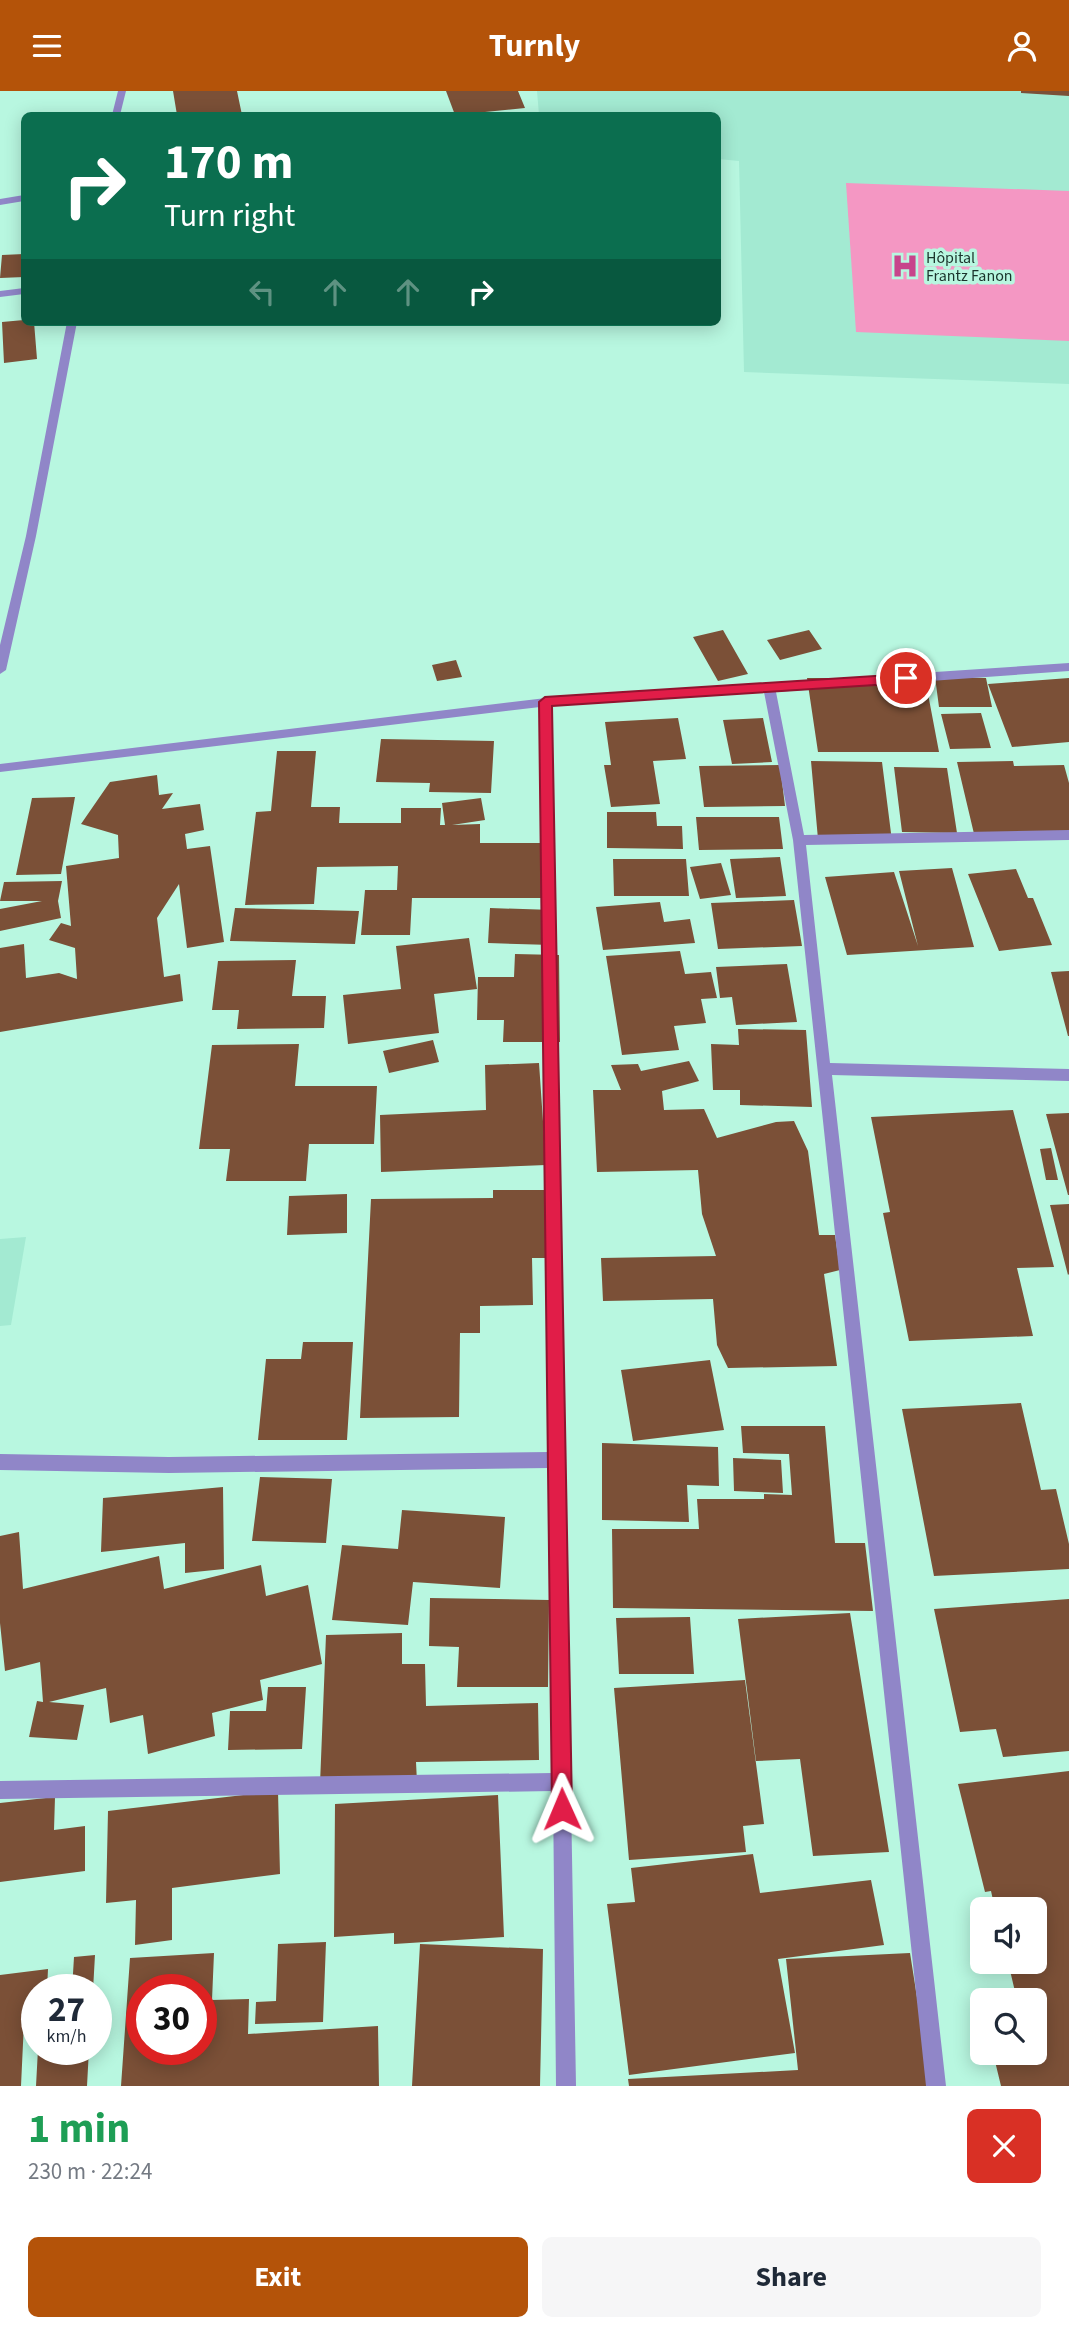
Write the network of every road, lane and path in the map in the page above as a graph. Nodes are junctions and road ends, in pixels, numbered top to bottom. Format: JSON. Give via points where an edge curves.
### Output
{"nodes":[{"id":1,"x":122,"y":91,"type":"edge"},
{"id":2,"x":117,"y":112,"type":"edge"},
{"id":3,"x":21,"y":198,"type":"edge"},
{"id":4,"x":0,"y":202,"type":"edge"},
{"id":5,"x":21,"y":291,"type":"edge"},
{"id":6,"x":0,"y":294,"type":"edge"},
{"id":7,"x":71,"y":326,"type":"edge"},
{"id":8,"x":1069,"y":667,"type":"edge"},
{"id":9,"x":0,"y":670,"type":"edge"},
{"id":10,"x":769,"y":688,"type":"junction"},
{"id":11,"x":545,"y":702,"type":"junction"},
{"id":12,"x":0,"y":768,"type":"edge"},
{"id":13,"x":1069,"y":835,"type":"edge"},
{"id":14,"x":799,"y":840,"type":"junction"},
{"id":15,"x":824,"y":1069,"type":"junction"},
{"id":16,"x":1069,"y":1075,"type":"edge"},
{"id":17,"x":557,"y":1460,"type":"junction"},
{"id":18,"x":0,"y":1462,"type":"edge"},
{"id":19,"x":562,"y":1782,"type":"junction"},
{"id":20,"x":0,"y":1790,"type":"edge"},
{"id":21,"x":566,"y":2086,"type":"edge"},
{"id":22,"x":936,"y":2086,"type":"edge"}],
"edges":[{"from":1,"to":2,"type":"street"},
{"from":3,"to":4,"type":"street"},
{"from":5,"to":6,"type":"street"},
{"from":7,"to":9,"type":"street"},
{"from":8,"to":10,"type":"street"},
{"from":10,"to":11,"type":"street"},
{"from":10,"to":14,"type":"street"},
{"from":11,"to":12,"type":"street"},
{"from":11,"to":17,"type":"street"},
{"from":13,"to":14,"type":"street"},
{"from":14,"to":15,"type":"street"},
{"from":15,"to":16,"type":"street"},
{"from":15,"to":22,"type":"street"},
{"from":17,"to":18,"type":"street","via":[[169,1465]]},
{"from":17,"to":19,"type":"street"},
{"from":19,"to":20,"type":"street"},
{"from":19,"to":21,"type":"street"}]}
